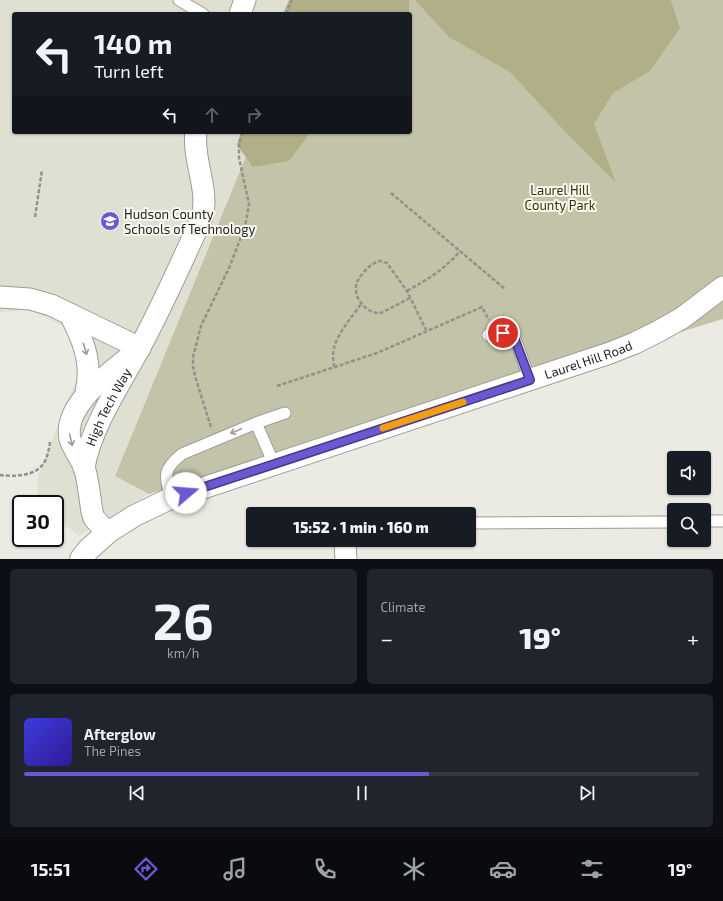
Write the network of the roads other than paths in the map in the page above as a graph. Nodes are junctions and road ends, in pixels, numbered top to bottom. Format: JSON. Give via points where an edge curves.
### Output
{"nodes":[{"id":1,"x":179,"y":0,"type":"edge"},
{"id":2,"x":245,"y":0,"type":"edge"},
{"id":3,"x":200,"y":12,"type":"edge"},
{"id":4,"x":241,"y":12,"type":"edge"},
{"id":5,"x":196,"y":134,"type":"edge"},
{"id":6,"x":723,"y":287,"type":"edge"},
{"id":7,"x":0,"y":297,"type":"edge"},
{"id":8,"x":70,"y":314,"type":"junction"},
{"id":9,"x":488,"y":335,"type":"dead end"},
{"id":10,"x":140,"y":348,"type":"junction"},
{"id":11,"x":530,"y":380,"type":"junction"},
{"id":12,"x":86,"y":394,"type":"junction"},
{"id":13,"x":285,"y":413,"type":"dead end"},
{"id":14,"x":256,"y":423,"type":"junction"},
{"id":15,"x":274,"y":464,"type":"junction"},
{"id":16,"x":84,"y":468,"type":"junction"},
{"id":17,"x":171,"y":498,"type":"junction"},
{"id":18,"x":723,"y":521,"type":"edge"},
{"id":19,"x":667,"y":522,"type":"edge"},
{"id":20,"x":711,"y":522,"type":"edge"},
{"id":21,"x":476,"y":523,"type":"edge"},
{"id":22,"x":107,"y":534,"type":"junction"},
{"id":23,"x":81,"y":559,"type":"edge"}],
"edges":[{"from":1,"to":3,"type":"lane"},
{"from":2,"to":4,"type":"street"},
{"from":5,"to":10,"type":"street","name":"High Tech Way","via":[[195,149],[205,210]]},
{"from":6,"to":11,"type":"street","name":"Laurel Hill Road","via":[[682,318],[635,344]]},
{"from":7,"to":8,"type":"street","via":[[41,301]]},
{"from":8,"to":10,"type":"street"},
{"from":8,"to":12,"type":"street","name":"High Tech Way","one_way":true,"via":[[87,355]]},
{"from":9,"to":11,"type":"lane","via":[[503,333],[515,340]]},
{"from":10,"to":12,"type":"street","name":"High Tech Way"},
{"from":10,"to":16,"type":"street","name":"High Tech Way","via":[[95,433]]},
{"from":11,"to":15,"type":"street","name":"Laurel Hill Road"},
{"from":12,"to":16,"type":"street","name":"High Tech Way","one_way":true,"via":[[74,414],[70,434],[72,446]]},
{"from":13,"to":14,"type":"lane"},
{"from":14,"to":15,"type":"lane"},
{"from":14,"to":17,"type":"lane","one_way":true,"via":[[182,454],[169,466],[166,478]]},
{"from":15,"to":17,"type":"street","name":"Laurel Hill Road"},
{"from":16,"to":22,"type":"street","name":"High Tech Way","via":[[94,518]]},
{"from":17,"to":22,"type":"street","name":"Laurel Hill Road","via":[[134,516]]},
{"from":18,"to":20,"type":"lane"},
{"from":19,"to":21,"type":"lane"},
{"from":22,"to":23,"type":"street"}]}
